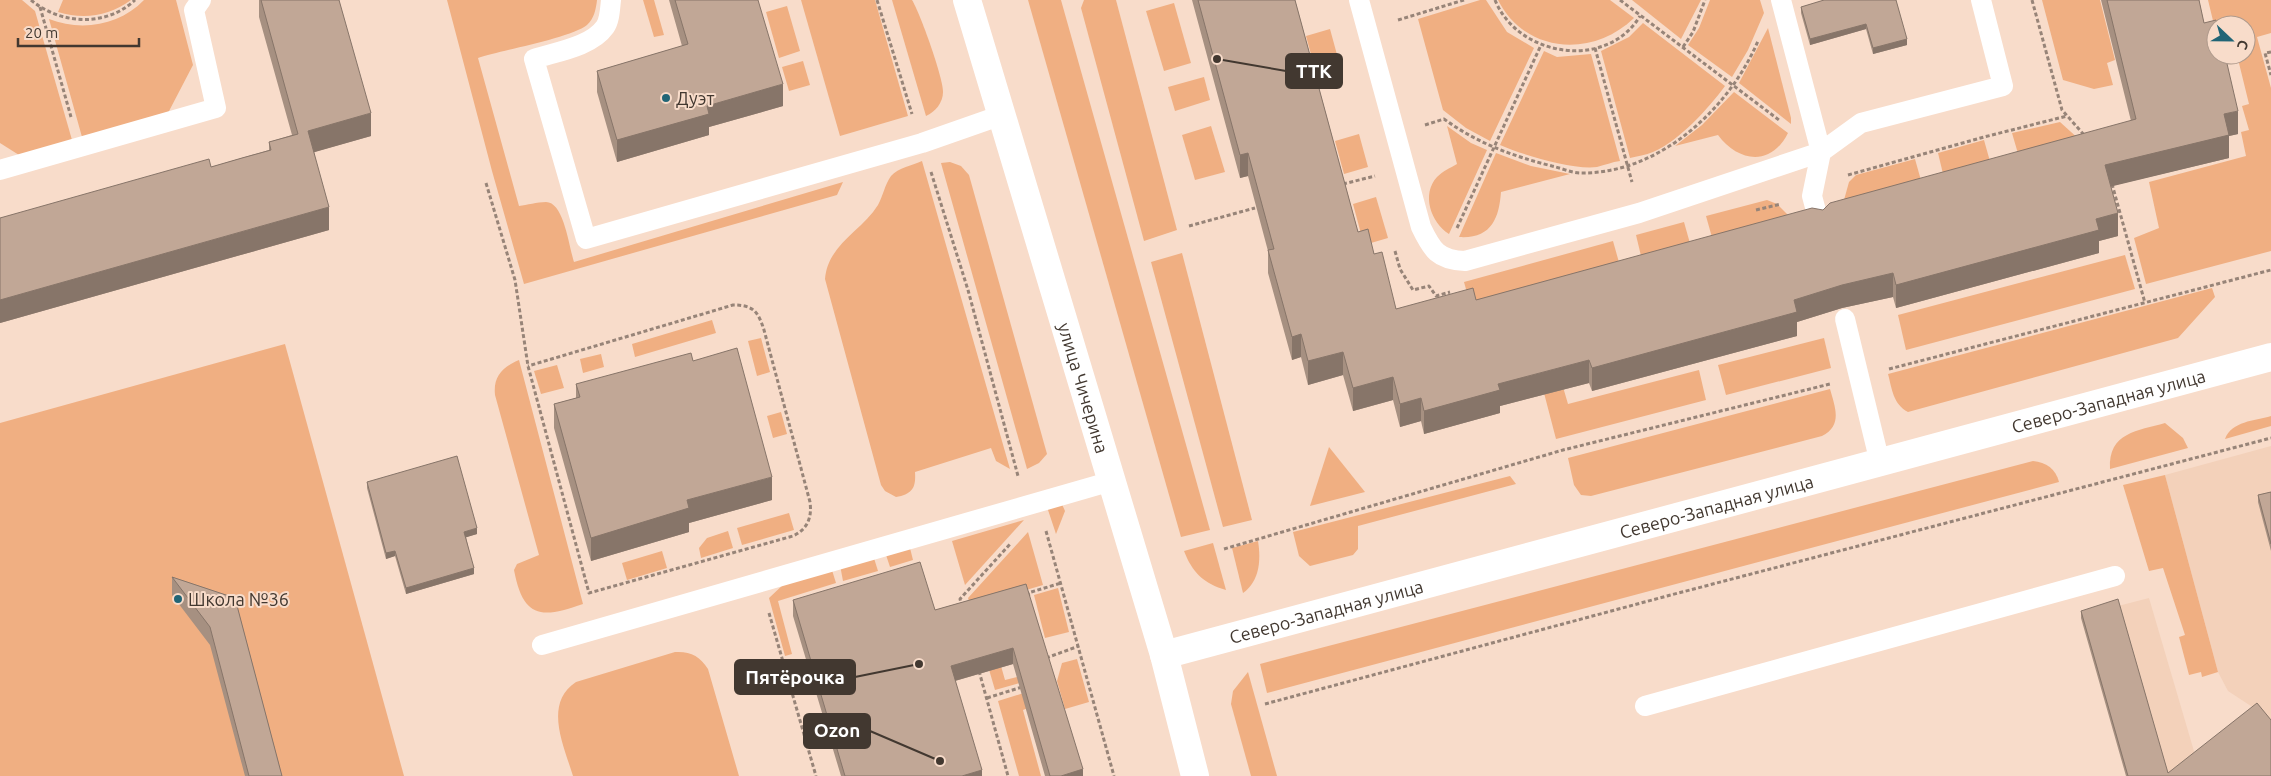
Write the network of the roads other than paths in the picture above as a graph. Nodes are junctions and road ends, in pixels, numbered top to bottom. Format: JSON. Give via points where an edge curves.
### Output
{"nodes":[{"id":1,"x":201,"y":0,"type":"edge"},
{"id":2,"x":611,"y":0,"type":"edge"},
{"id":3,"x":967,"y":0,"type":"edge"},
{"id":4,"x":1359,"y":0,"type":"edge"},
{"id":5,"x":1981,"y":0,"type":"edge"},
{"id":6,"x":1783,"y":8,"type":"edge"},
{"id":7,"x":1002,"y":115,"type":"junction"},
{"id":8,"x":1821,"y":152,"type":"junction"},
{"id":9,"x":0,"y":170,"type":"edge"},
{"id":10,"x":1819,"y":222,"type":"edge"},
{"id":11,"x":1845,"y":319,"type":"edge"},
{"id":12,"x":2271,"y":357,"type":"edge"},
{"id":13,"x":1880,"y":463,"type":"junction"},
{"id":14,"x":1112,"y":481,"type":"junction"},
{"id":15,"x":2114,"y":576,"type":"dead end"},
{"id":16,"x":542,"y":645,"type":"dead end"},
{"id":17,"x":1164,"y":655,"type":"junction"},
{"id":18,"x":1645,"y":706,"type":"dead end"},
{"id":19,"x":1195,"y":776,"type":"edge"}],
"edges":[{"from":1,"to":9,"type":"lane","via":[[194,10],[216,108]]},
{"from":2,"to":7,"type":"lane","via":[[605,27],[597,34],[585,43],[534,59],[586,239],[922,143]]},
{"from":3,"to":7,"type":"street","name":"улица Чичерина"},
{"from":4,"to":8,"type":"lane","via":[[1421,227],[1430,246],[1443,258],[1465,261],[1639,213]]},
{"from":5,"to":8,"type":"lane","via":[[2003,86],[1862,123]]},
{"from":6,"to":8,"type":"lane"},
{"from":7,"to":14,"type":"street","name":"улица Чичерина"},
{"from":8,"to":10,"type":"lane","via":[[1812,196]]},
{"from":11,"to":13,"type":"lane"},
{"from":12,"to":13,"type":"street","name":"Северо-Западная улица"},
{"from":13,"to":17,"type":"street","name":"Северо-Западная улица"},
{"from":14,"to":16,"type":"lane","via":[[1028,514],[759,581]]},
{"from":14,"to":17,"type":"street","name":"улица Чичерина"},
{"from":15,"to":18,"type":"lane"},
{"from":17,"to":19,"type":"street","name":"улица Чичерина"}]}
